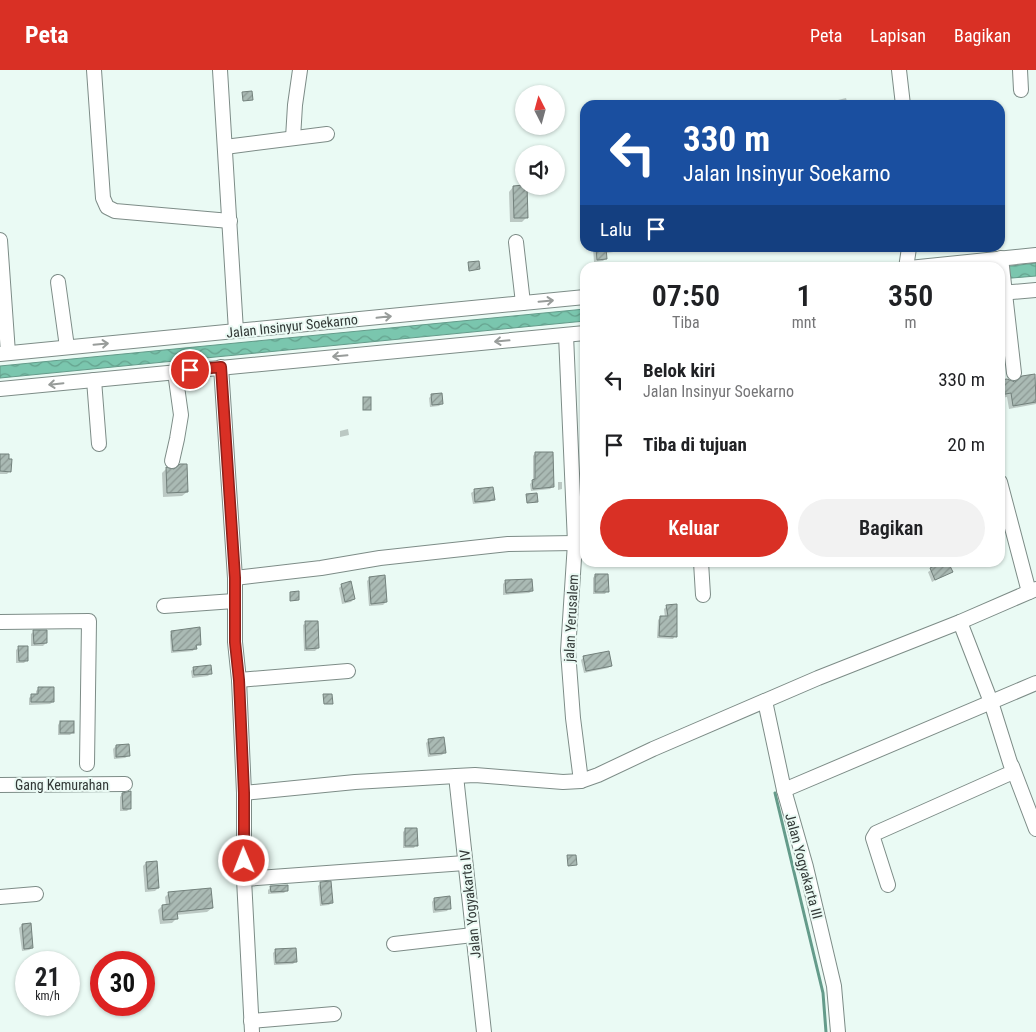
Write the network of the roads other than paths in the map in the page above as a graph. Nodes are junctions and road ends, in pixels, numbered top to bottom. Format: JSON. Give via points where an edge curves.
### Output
{"nodes":[{"id":1,"x":94,"y":70,"type":"edge"},
{"id":2,"x":220,"y":70,"type":"edge"},
{"id":3,"x":300,"y":70,"type":"edge"},
{"id":4,"x":899,"y":70,"type":"edge"},
{"id":5,"x":1020,"y":70,"type":"edge"},
{"id":6,"x":1022,"y":90,"type":"dead end"},
{"id":7,"x":903,"y":100,"type":"edge"},
{"id":8,"x":327,"y":134,"type":"dead end"},
{"id":9,"x":293,"y":138,"type":"junction"},
{"id":10,"x":225,"y":147,"type":"junction"},
{"id":11,"x":230,"y":220,"type":"junction"},
{"id":12,"x":0,"y":240,"type":"edge"},
{"id":13,"x":516,"y":242,"type":"dead end"},
{"id":14,"x":1036,"y":255,"type":"edge"},
{"id":15,"x":1005,"y":276,"type":"edge"},
{"id":16,"x":1005,"y":279,"type":"edge"},
{"id":17,"x":58,"y":282,"type":"dead end"},
{"id":18,"x":1036,"y":290,"type":"edge"},
{"id":19,"x":580,"y":297,"type":"edge"},
{"id":20,"x":1005,"y":302,"type":"edge"},
{"id":21,"x":523,"y":303,"type":"junction"},
{"id":22,"x":236,"y":331,"type":"junction"},
{"id":23,"x":580,"y":334,"type":"edge"},
{"id":24,"x":566,"y":335,"type":"junction"},
{"id":25,"x":67,"y":347,"type":"junction"},
{"id":26,"x":4,"y":354,"type":"edge"},
{"id":27,"x":221,"y":367,"type":"junction"},
{"id":28,"x":175,"y":372,"type":"junction"},
{"id":29,"x":1014,"y":373,"type":"dead end"},
{"id":30,"x":94,"y":380,"type":"junction"},
{"id":31,"x":0,"y":390,"type":"edge"},
{"id":32,"x":99,"y":444,"type":"dead end"},
{"id":33,"x":172,"y":460,"type":"dead end"},
{"id":34,"x":1005,"y":499,"type":"edge"},
{"id":35,"x":575,"y":543,"type":"junction"},
{"id":36,"x":702,"y":567,"type":"edge"},
{"id":37,"x":235,"y":578,"type":"junction"},
{"id":38,"x":1032,"y":591,"type":"edge"},
{"id":39,"x":703,"y":594,"type":"dead end"},
{"id":40,"x":234,"y":601,"type":"junction"},
{"id":41,"x":164,"y":606,"type":"dead end"},
{"id":42,"x":0,"y":622,"type":"edge"},
{"id":43,"x":960,"y":622,"type":"junction"},
{"id":44,"x":348,"y":671,"type":"dead end"},
{"id":45,"x":239,"y":680,"type":"junction"},
{"id":46,"x":1036,"y":683,"type":"edge"},
{"id":47,"x":765,"y":701,"type":"junction"},
{"id":48,"x":991,"y":702,"type":"junction"},
{"id":49,"x":87,"y":764,"type":"dead end"},
{"id":50,"x":1012,"y":766,"type":"junction"},
{"id":51,"x":456,"y":776,"type":"junction"},
{"id":52,"x":581,"y":781,"type":"junction"},
{"id":53,"x":125,"y":784,"type":"dead end"},
{"id":54,"x":0,"y":785,"type":"edge"},
{"id":55,"x":784,"y":790,"type":"junction"},
{"id":56,"x":244,"y":793,"type":"junction"},
{"id":57,"x":1036,"y":829,"type":"edge"},
{"id":58,"x":465,"y":863,"type":"junction"},
{"id":59,"x":244,"y":878,"type":"junction"},
{"id":60,"x":888,"y":885,"type":"dead end"},
{"id":61,"x":36,"y":894,"type":"dead end"},
{"id":62,"x":0,"y":897,"type":"edge"},
{"id":63,"x":473,"y":935,"type":"junction"},
{"id":64,"x":394,"y":944,"type":"dead end"},
{"id":65,"x":334,"y":1014,"type":"dead end"},
{"id":66,"x":252,"y":1027,"type":"edge"},
{"id":67,"x":484,"y":1032,"type":"edge"},
{"id":68,"x":838,"y":1032,"type":"edge"}],
"edges":[{"from":1,"to":11,"type":"street","via":[[103,198],[107,207],[115,212],[131,214]]},
{"from":2,"to":10,"type":"street"},
{"from":3,"to":9,"type":"street"},
{"from":4,"to":7,"type":"street"},
{"from":5,"to":6,"type":"street"},
{"from":8,"to":9,"type":"street"},
{"from":9,"to":10,"type":"street"},
{"from":10,"to":11,"type":"street"},
{"from":11,"to":22,"type":"street"},
{"from":12,"to":26,"type":"street"},
{"from":13,"to":21,"type":"street"},
{"from":14,"to":15,"type":"street"},
{"from":16,"to":18,"type":"street"},
{"from":17,"to":25,"type":"street"},
{"from":21,"to":19,"type":"street","name":"Jalan Insinyur Soekarno","one_way":true},
{"from":20,"to":29,"type":"street"},
{"from":22,"to":21,"type":"street","name":"Jalan Insinyur Soekarno","one_way":true},
{"from":25,"to":22,"type":"street","name":"Jalan Insinyur Soekarno","one_way":true},
{"from":23,"to":24,"type":"street"},
{"from":24,"to":27,"type":"street","one_way":true},
{"from":24,"to":35,"type":"street","name":"jalan Yerusalem"},
{"from":25,"to":26,"type":"street","name":"Jalan Insinyur Soekarno"},
{"from":27,"to":28,"type":"street"},
{"from":27,"to":37,"type":"street"},
{"from":28,"to":30,"type":"street"},
{"from":28,"to":33,"type":"street","via":[[180,415]]},
{"from":30,"to":31,"type":"street","one_way":true},
{"from":30,"to":32,"type":"street"},
{"from":34,"to":38,"type":"street"},
{"from":35,"to":37,"type":"street","via":[[508,544]]},
{"from":35,"to":52,"type":"street","name":"jalan Yerusalem","via":[[568,651]]},
{"from":36,"to":39,"type":"street"},
{"from":37,"to":40,"type":"street"},
{"from":38,"to":43,"type":"street"},
{"from":40,"to":41,"type":"street"},
{"from":40,"to":45,"type":"street"},
{"from":42,"to":49,"type":"street","via":[[89,621]]},
{"from":43,"to":47,"type":"street"},
{"from":43,"to":48,"type":"street"},
{"from":44,"to":45,"type":"street"},
{"from":45,"to":56,"type":"street"},
{"from":46,"to":48,"type":"street"},
{"from":47,"to":52,"type":"street"},
{"from":47,"to":55,"type":"street","name":"Jalan Yogyakarta III"},
{"from":48,"to":50,"type":"street"},
{"from":48,"to":55,"type":"street"},
{"from":50,"to":57,"type":"street"},
{"from":50,"to":60,"type":"street","via":[[1011,774],[876,833],[873,838]]},
{"from":51,"to":52,"type":"street"},
{"from":51,"to":56,"type":"street"},
{"from":51,"to":58,"type":"street","name":"Jalan Yogyakarta IV"},
{"from":53,"to":54,"type":"street","name":"Gang Kemurahan"},
{"from":55,"to":68,"type":"street","name":"Jalan Yogyakarta III","via":[[834,986]]},
{"from":56,"to":59,"type":"street"},
{"from":58,"to":59,"type":"street"},
{"from":58,"to":63,"type":"street","name":"Jalan Yogyakarta IV"},
{"from":59,"to":66,"type":"street"},
{"from":61,"to":62,"type":"street"},
{"from":63,"to":64,"type":"street"},
{"from":63,"to":67,"type":"street","name":"Jalan Yogyakarta IV"},
{"from":65,"to":66,"type":"street"}]}
